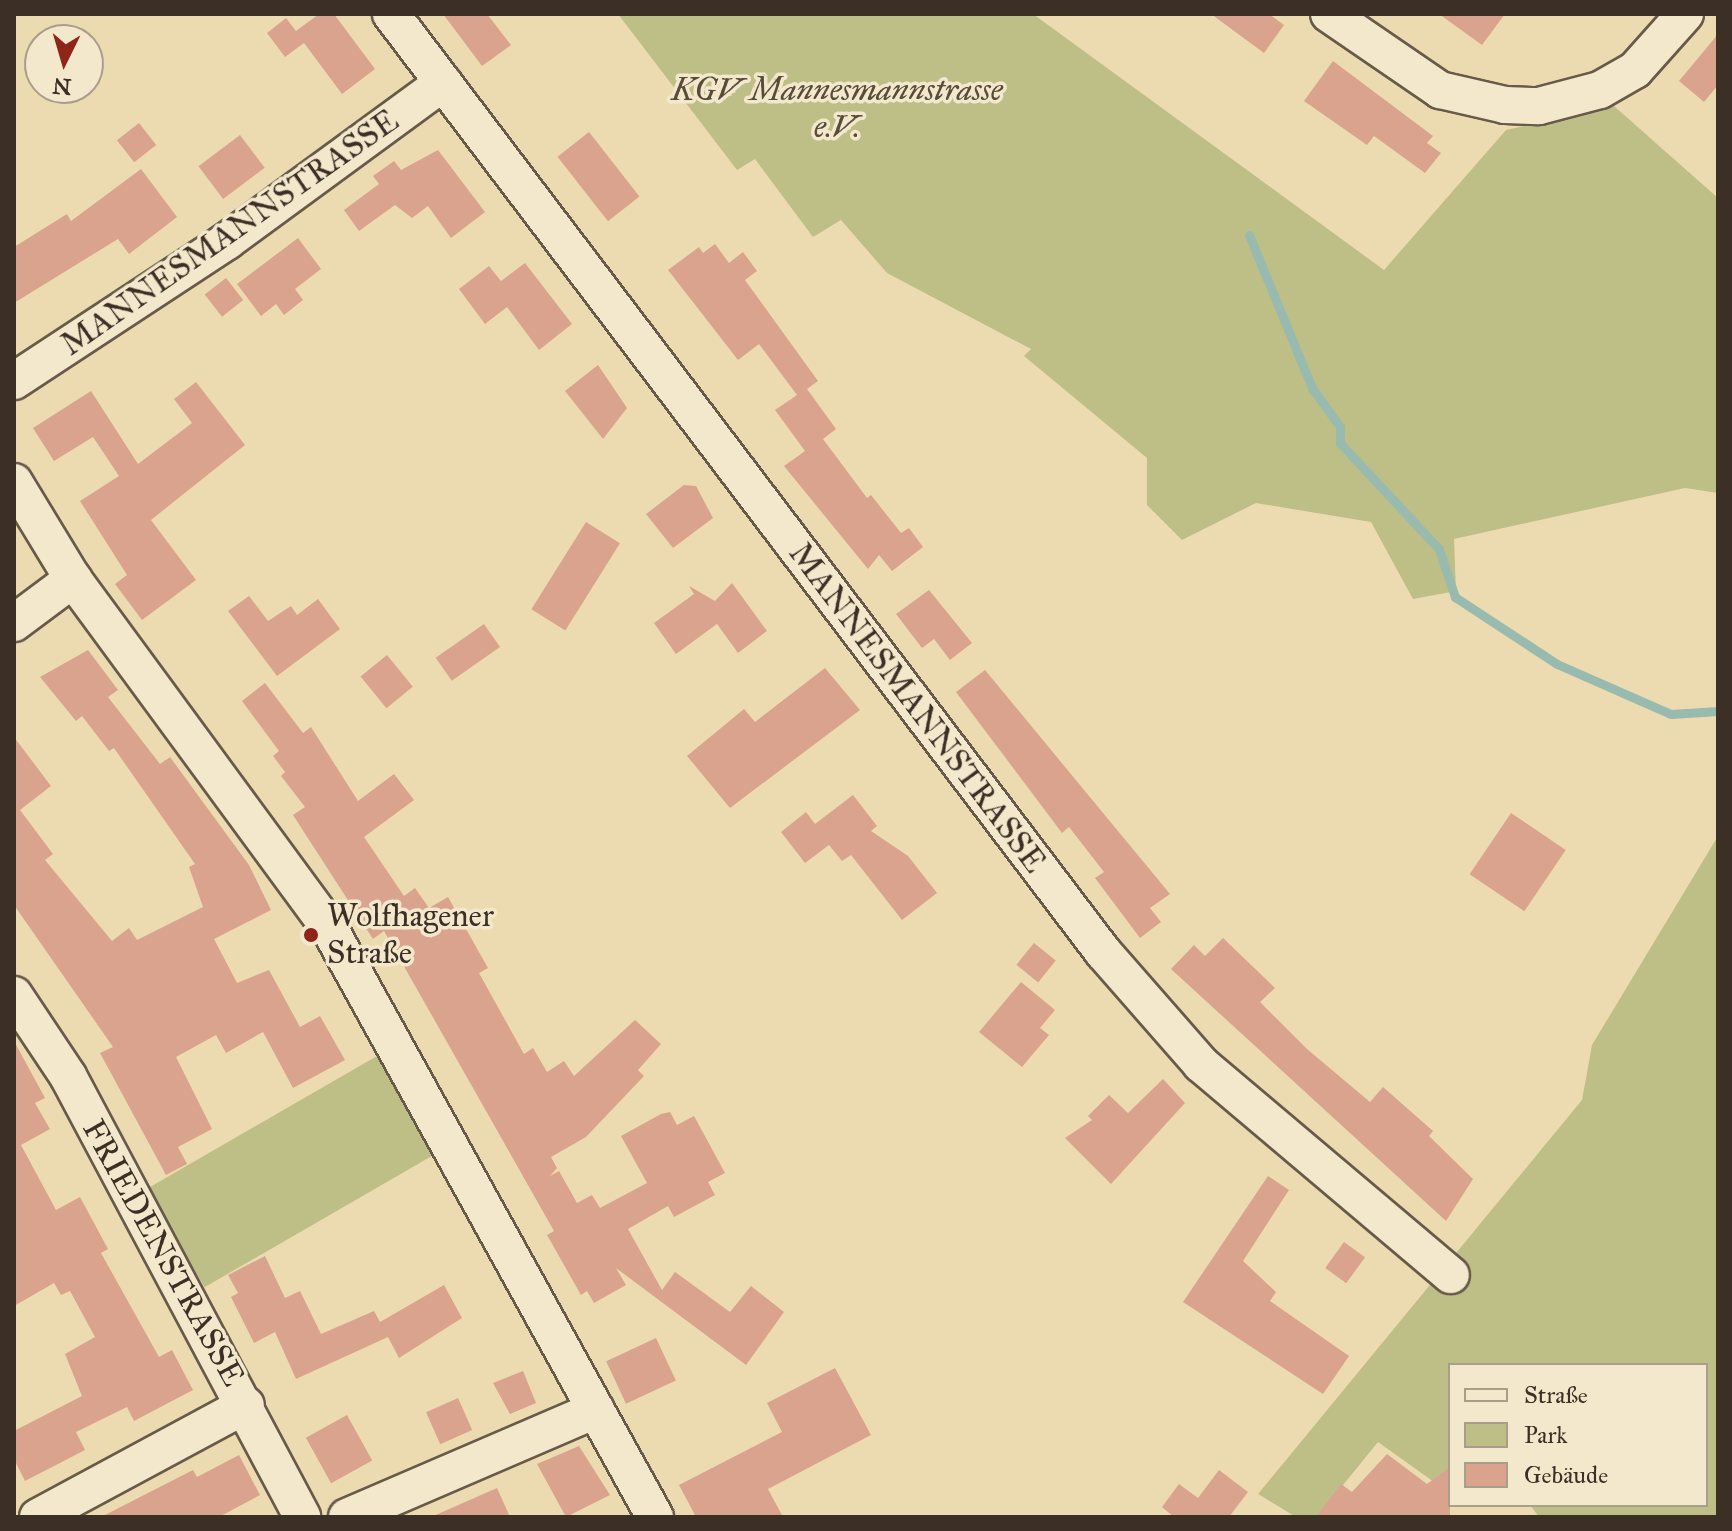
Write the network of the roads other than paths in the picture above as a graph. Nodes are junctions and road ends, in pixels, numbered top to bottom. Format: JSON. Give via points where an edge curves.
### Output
{"nodes":[{"id":1,"x":391,"y":14,"type":"edge"},
{"id":2,"x":1329,"y":14,"type":"edge"},
{"id":3,"x":1685,"y":14,"type":"edge"},
{"id":4,"x":443,"y":83,"type":"junction"},
{"id":5,"x":14,"y":381,"type":"edge"},
{"id":6,"x":14,"y":482,"type":"edge"},
{"id":7,"x":73,"y":579,"type":"junction"},
{"id":8,"x":14,"y":623,"type":"edge"},
{"id":9,"x":14,"y":995,"type":"edge"},
{"id":10,"x":1451,"y":1275,"type":"dead end"},
{"id":11,"x":246,"y":1405,"type":"junction"},
{"id":12,"x":596,"y":1410,"type":"junction"},
{"id":13,"x":38,"y":1517,"type":"edge"},
{"id":14,"x":302,"y":1517,"type":"edge"},
{"id":15,"x":347,"y":1517,"type":"edge"},
{"id":16,"x":655,"y":1517,"type":"edge"}],
"edges":[{"from":1,"to":4,"type":"street","name":"MANNESMANNSTRASSE"},
{"from":2,"to":3,"type":"street","via":[[1440,90],[1505,105],[1539,106],[1600,90],[1635,70]]},
{"from":4,"to":5,"type":"street","name":"MANNESMANNSTRASSE","via":[[227,241]]},
{"from":4,"to":10,"type":"street","name":"MANNESMANNSTRASSE","via":[[1103,952],[1201,1064]]},
{"from":6,"to":7,"type":"street"},
{"from":7,"to":8,"type":"street"},
{"from":7,"to":12,"type":"street","via":[[328,926]]},
{"from":9,"to":11,"type":"street","name":"FRIEDENSTRASSE","via":[[68,1076]]},
{"from":11,"to":13,"type":"street"},
{"from":11,"to":14,"type":"street","name":"FRIEDENSTRASSE"},
{"from":12,"to":15,"type":"street"},
{"from":12,"to":16,"type":"street"}]}
